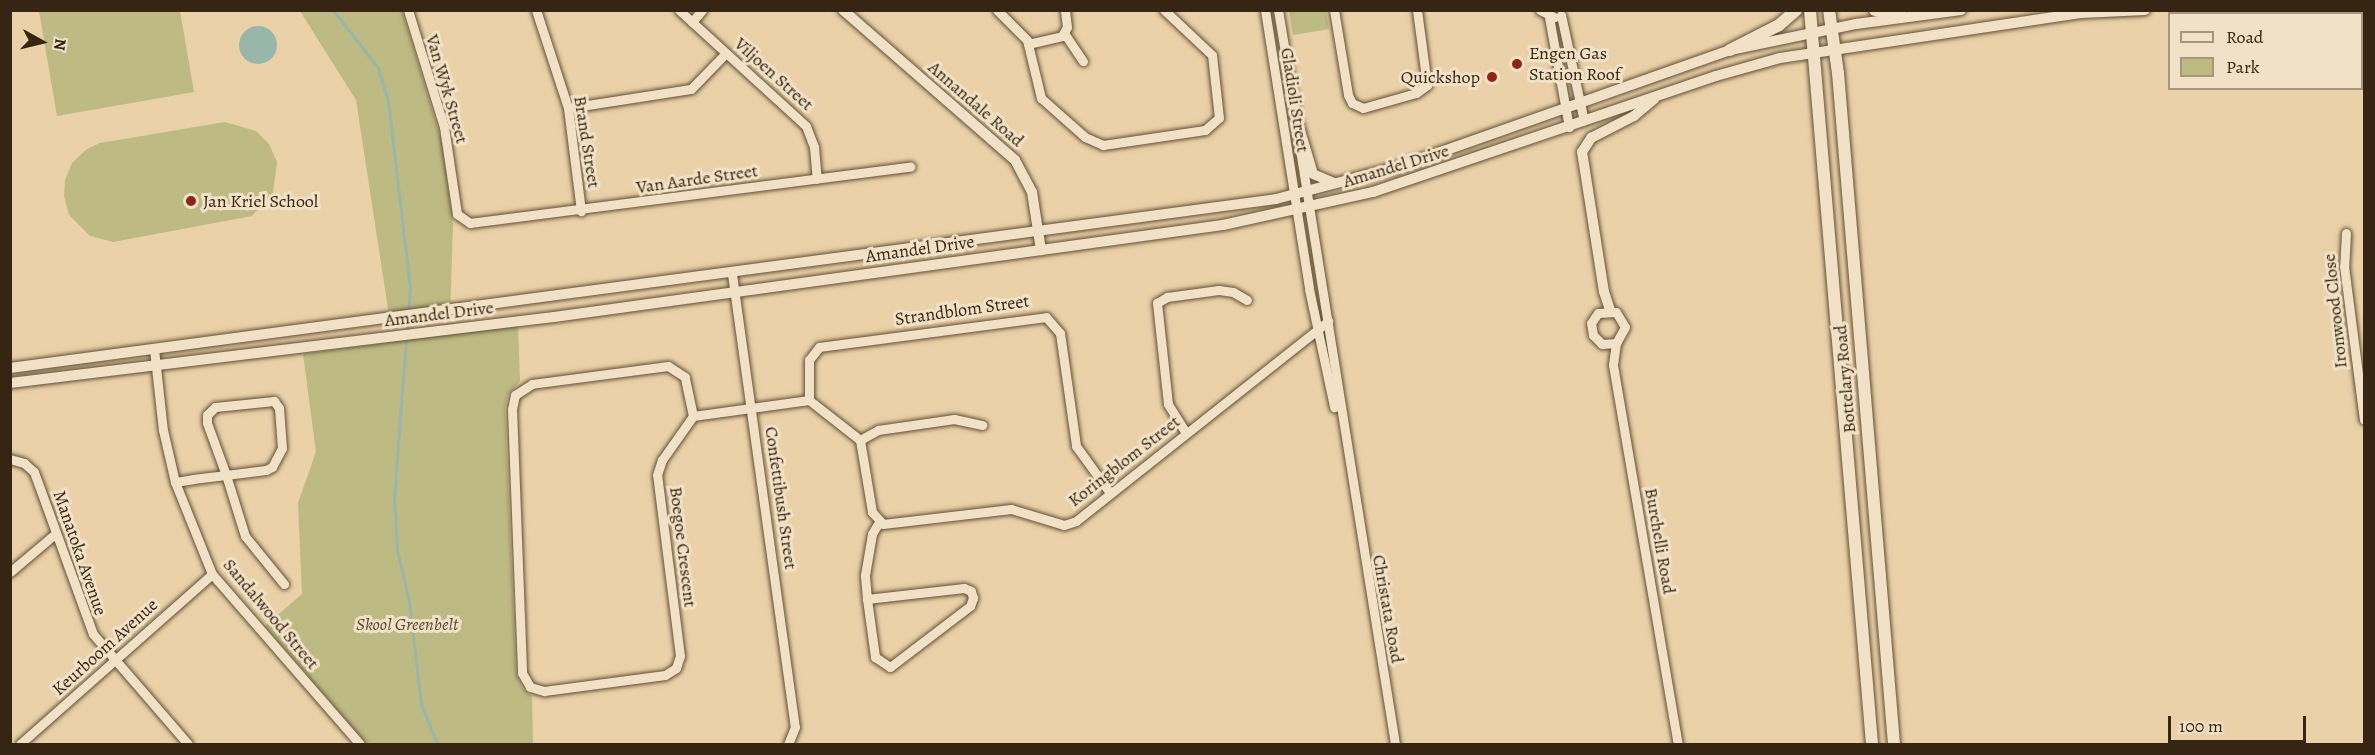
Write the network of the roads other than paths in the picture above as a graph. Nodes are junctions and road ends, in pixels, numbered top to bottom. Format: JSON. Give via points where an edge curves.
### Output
{"nodes":[{"id":1,"x":408,"y":10,"type":"edge"},
{"id":2,"x":536,"y":10,"type":"edge"},
{"id":3,"x":679,"y":10,"type":"edge"},
{"id":4,"x":702,"y":10,"type":"edge"},
{"id":5,"x":843,"y":10,"type":"edge"},
{"id":6,"x":997,"y":10,"type":"edge"},
{"id":7,"x":1065,"y":10,"type":"edge"},
{"id":8,"x":1164,"y":10,"type":"edge"},
{"id":9,"x":1265,"y":10,"type":"edge"},
{"id":10,"x":1278,"y":10,"type":"edge"},
{"id":11,"x":1334,"y":10,"type":"edge"},
{"id":12,"x":1417,"y":10,"type":"edge"},
{"id":13,"x":1540,"y":10,"type":"edge"},
{"id":14,"x":1796,"y":10,"type":"edge"},
{"id":15,"x":1810,"y":10,"type":"edge"},
{"id":16,"x":1829,"y":10,"type":"edge"},
{"id":17,"x":1875,"y":10,"type":"edge"},
{"id":18,"x":1901,"y":10,"type":"edge"},
{"id":19,"x":1960,"y":10,"type":"edge"},
{"id":20,"x":2145,"y":10,"type":"edge"},
{"id":21,"x":1564,"y":13,"type":"edge"},
{"id":22,"x":1549,"y":17,"type":"junction"},
{"id":23,"x":692,"y":22,"type":"junction"},
{"id":24,"x":1832,"y":28,"type":"junction"},
{"id":25,"x":1812,"y":32,"type":"junction"},
{"id":26,"x":1064,"y":33,"type":"junction"},
{"id":27,"x":1028,"y":44,"type":"junction"},
{"id":28,"x":1835,"y":49,"type":"junction"},
{"id":29,"x":1730,"y":50,"type":"junction"},
{"id":30,"x":1814,"y":52,"type":"junction"},
{"id":31,"x":726,"y":53,"type":"junction"},
{"id":32,"x":1083,"y":61,"type":"dead end"},
{"id":33,"x":1656,"y":97,"type":"junction"},
{"id":34,"x":1579,"y":104,"type":"junction"},
{"id":35,"x":568,"y":108,"type":"junction"},
{"id":36,"x":1565,"y":109,"type":"junction"},
{"id":37,"x":1296,"y":117,"type":"junction"},
{"id":38,"x":1584,"y":121,"type":"junction"},
{"id":39,"x":1569,"y":127,"type":"junction"},
{"id":40,"x":910,"y":167,"type":"dead end"},
{"id":41,"x":817,"y":179,"type":"junction"},
{"id":42,"x":1337,"y":184,"type":"junction"},
{"id":43,"x":1306,"y":192,"type":"junction"},
{"id":44,"x":1293,"y":195,"type":"junction"},
{"id":45,"x":1309,"y":208,"type":"junction"},
{"id":46,"x":581,"y":211,"type":"junction"},
{"id":47,"x":1297,"y":211,"type":"junction"},
{"id":48,"x":488,"y":223,"type":"joint"},
{"id":49,"x":1039,"y":232,"type":"junction"},
{"id":50,"x":2346,"y":233,"type":"dead end"},
{"id":51,"x":1041,"y":250,"type":"junction"},
{"id":52,"x":732,"y":274,"type":"junction"},
{"id":53,"x":735,"y":292,"type":"junction"},
{"id":54,"x":1247,"y":300,"type":"dead end"},
{"id":55,"x":1610,"y":310,"type":"junction"},
{"id":56,"x":1328,"y":321,"type":"junction"},
{"id":57,"x":1317,"y":329,"type":"junction"},
{"id":58,"x":1616,"y":343,"type":"junction"},
{"id":59,"x":1602,"y":344,"type":"junction"},
{"id":60,"x":153,"y":349,"type":"junction"},
{"id":61,"x":1613,"y":365,"type":"junction"},
{"id":62,"x":156,"y":366,"type":"junction"},
{"id":63,"x":10,"y":368,"type":"edge"},
{"id":64,"x":10,"y":383,"type":"edge"},
{"id":65,"x":809,"y":400,"type":"junction"},
{"id":66,"x":752,"y":407,"type":"junction"},
{"id":67,"x":693,"y":416,"type":"junction"},
{"id":68,"x":2364,"y":420,"type":"edge"},
{"id":69,"x":982,"y":425,"type":"dead end"},
{"id":70,"x":1186,"y":433,"type":"junction"},
{"id":71,"x":860,"y":440,"type":"junction"},
{"id":72,"x":10,"y":459,"type":"edge"},
{"id":73,"x":226,"y":475,"type":"junction"},
{"id":74,"x":1350,"y":479,"type":"junction"},
{"id":75,"x":175,"y":482,"type":"junction"},
{"id":76,"x":1110,"y":493,"type":"junction"},
{"id":77,"x":879,"y":522,"type":"junction"},
{"id":78,"x":55,"y":534,"type":"junction"},
{"id":79,"x":10,"y":572,"type":"edge"},
{"id":80,"x":212,"y":574,"type":"junction"},
{"id":81,"x":284,"y":584,"type":"dead end"},
{"id":82,"x":867,"y":599,"type":"junction"},
{"id":83,"x":114,"y":661,"type":"junction"},
{"id":84,"x":21,"y":744,"type":"edge"},
{"id":85,"x":188,"y":744,"type":"edge"},
{"id":86,"x":360,"y":744,"type":"edge"},
{"id":87,"x":788,"y":744,"type":"edge"},
{"id":88,"x":1395,"y":744,"type":"edge"},
{"id":89,"x":1678,"y":744,"type":"edge"},
{"id":90,"x":1872,"y":744,"type":"edge"},
{"id":91,"x":1894,"y":744,"type":"edge"}],
"edges":[{"from":1,"to":48,"type":"street","name":"Van Wyk Street","via":[[444,127],[457,214],[470,223]]},
{"from":2,"to":35,"type":"street","name":"Brand Street"},
{"from":3,"to":23,"type":"street","name":"Viljoen Street"},
{"from":4,"to":23,"type":"street"},
{"from":5,"to":49,"type":"street","name":"Annandale Road","via":[[1015,160],[1032,192]]},
{"from":6,"to":27,"type":"street"},
{"from":7,"to":26,"type":"street"},
{"from":8,"to":27,"type":"street","via":[[1212,55],[1221,114],[1217,123],[1205,130],[1093,143],[1041,98]]},
{"from":9,"to":44,"type":"street","name":"Gladioli Street"},
{"from":10,"to":37,"type":"street","name":"Gladioli Street"},
{"from":11,"to":12,"type":"street","via":[[1348,95],[1352,103],[1363,108],[1419,92],[1427,85]]},
{"from":13,"to":22,"type":"street"},
{"from":14,"to":29,"type":"main road","via":[[1790,19]]},
{"from":15,"to":25,"type":"main road","name":"Bottelary Road"},
{"from":16,"to":24,"type":"main road","name":"Bottelary Road"},
{"from":17,"to":18,"type":"main road"},
{"from":19,"to":24,"type":"street","name":"Amandel Drive"},
{"from":20,"to":28,"type":"street","name":"Amandel Drive","via":[[2073,14]]},
{"from":21,"to":22,"type":"street"},
{"from":21,"to":34,"type":"street"},
{"from":22,"to":36,"type":"street"},
{"from":23,"to":31,"type":"street","name":"Viljoen Street"},
{"from":24,"to":25,"type":"street","name":"Amandel Drive"},
{"from":24,"to":28,"type":"main road","name":"Bottelary Road"},
{"from":25,"to":29,"type":"street","name":"Amandel Drive"},
{"from":25,"to":30,"type":"main road","name":"Bottelary Road"},
{"from":26,"to":27,"type":"street"},
{"from":26,"to":32,"type":"street"},
{"from":28,"to":30,"type":"street","name":"Amandel Drive"},
{"from":28,"to":91,"type":"main road","name":"Bottelary Road"},
{"from":29,"to":34,"type":"street","name":"Amandel Drive"},
{"from":30,"to":33,"type":"street","name":"Amandel Drive","via":[[1728,72]]},
{"from":30,"to":90,"type":"main road","name":"Bottelary Road"},
{"from":31,"to":35,"type":"street","via":[[691,89]]},
{"from":31,"to":41,"type":"street","name":"Viljoen Street","via":[[806,126],[814,147]]},
{"from":33,"to":38,"type":"street","name":"Amandel Drive"},
{"from":33,"to":55,"type":"street","via":[[1634,116],[1591,138],[1582,152]]},
{"from":34,"to":36,"type":"street","name":"Amandel Drive"},
{"from":34,"to":38,"type":"street"},
{"from":35,"to":46,"type":"street","name":"Brand Street"},
{"from":36,"to":39,"type":"street"},
{"from":36,"to":42,"type":"street","name":"Amandel Drive"},
{"from":37,"to":42,"type":"street","via":[[1313,174]]},
{"from":37,"to":43,"type":"street","name":"Gladioli Street"},
{"from":38,"to":39,"type":"street","name":"Amandel Drive"},
{"from":39,"to":45,"type":"street","name":"Amandel Drive","via":[[1407,181]]},
{"from":40,"to":41,"type":"street","name":"Van Aarde Street"},
{"from":41,"to":46,"type":"street","name":"Van Aarde Street"},
{"from":42,"to":43,"type":"street","name":"Amandel Drive"},
{"from":43,"to":44,"type":"street","name":"Amandel Drive"},
{"from":43,"to":45,"type":"street","name":"Gladioli Street"},
{"from":44,"to":47,"type":"street","name":"Gladioli Street"},
{"from":44,"to":49,"type":"street","name":"Amandel Drive"},
{"from":45,"to":47,"type":"street","name":"Amandel Drive"},
{"from":45,"to":56,"type":"street"},
{"from":46,"to":48,"type":"street","name":"Van Aarde Street"},
{"from":47,"to":51,"type":"street","name":"Amandel Drive"},
{"from":47,"to":57,"type":"street"},
{"from":49,"to":51,"type":"street","name":"Annandale Road"},
{"from":49,"to":52,"type":"street","name":"Amandel Drive"},
{"from":50,"to":68,"type":"street","name":"Ironwood Close","via":[[2344,266]]},
{"from":51,"to":53,"type":"street","name":"Amandel Drive"},
{"from":52,"to":53,"type":"street","name":"Confettibush Street"},
{"from":52,"to":60,"type":"street","name":"Amandel Drive"},
{"from":53,"to":62,"type":"street","name":"Amandel Drive"},
{"from":53,"to":66,"type":"street","name":"Confettibush Street"},
{"from":54,"to":70,"type":"street","via":[[1219,290],[1167,297],[1157,303],[1168,404]]},
{"from":55,"to":58,"type":"street","name":"Burchelli Road","via":[[1621,316],[1625,327]]},
{"from":55,"to":59,"type":"street","via":[[1598,313],[1591,323],[1593,335]]},
{"from":56,"to":57,"type":"street","name":"Koringblom Street"},
{"from":56,"to":74,"type":"street","name":"Christata Road"},
{"from":57,"to":70,"type":"street","name":"Koringblom Street"},
{"from":57,"to":74,"type":"street","name":"Christata Road"},
{"from":58,"to":59,"type":"street"},
{"from":58,"to":61,"type":"street","name":"Burchelli Road"},
{"from":59,"to":61,"type":"street"},
{"from":60,"to":62,"type":"street","name":"Sandalwood Street"},
{"from":60,"to":63,"type":"street","name":"Amandel Drive"},
{"from":61,"to":89,"type":"street","name":"Burchelli Road"},
{"from":62,"to":64,"type":"street","name":"Amandel Drive"},
{"from":62,"to":75,"type":"street","name":"Sandalwood Street","via":[[163,430]]},
{"from":65,"to":66,"type":"street"},
{"from":65,"to":71,"type":"street"},
{"from":65,"to":76,"type":"street","name":"Strandblom Street","via":[[809,360],[819,347],[1046,317],[1060,333],[1076,446]]},
{"from":66,"to":67,"type":"street"},
{"from":66,"to":87,"type":"street","name":"Confettibush Street","via":[[795,726]]},
{"from":67,"to":67,"type":"street","name":"Boegoe Crescent","via":[[686,381],[676,368],[532,384],[522,388],[513,400],[523,677],[530,687],[544,691],[665,675],[676,668],[680,656],[657,475],[662,460]]},
{"from":69,"to":71,"type":"street","via":[[954,419],[878,430]]},
{"from":70,"to":76,"type":"street","name":"Koringblom Street"},
{"from":71,"to":77,"type":"street","via":[[872,512]]},
{"from":72,"to":78,"type":"street","name":"Manatoka Avenue","via":[[24,463],[34,472]]},
{"from":73,"to":73,"type":"street","via":[[207,423],[210,410],[274,401],[279,408],[279,458],[266,470]]},
{"from":73,"to":75,"type":"street"},
{"from":73,"to":81,"type":"street","via":[[245,536]]},
{"from":74,"to":88,"type":"street","name":"Christata Road"},
{"from":75,"to":80,"type":"street","name":"Sandalwood Street"},
{"from":76,"to":77,"type":"street","name":"Koringblom Street","via":[[1076,521],[1064,525],[1011,509],[892,525]]},
{"from":77,"to":82,"type":"street","via":[[872,534],[867,565]]},
{"from":78,"to":79,"type":"street"},
{"from":78,"to":83,"type":"street","name":"Manatoka Avenue","via":[[90,629]]},
{"from":80,"to":83,"type":"street","name":"Keurboom Avenue"},
{"from":80,"to":86,"type":"street","name":"Sandalwood Street"},
{"from":82,"to":82,"type":"street","via":[[964,588],[974,598],[970,606],[890,667],[875,657]]},
{"from":83,"to":84,"type":"street","name":"Keurboom Avenue"},
{"from":83,"to":85,"type":"street","name":"Manatoka Avenue"}]}
